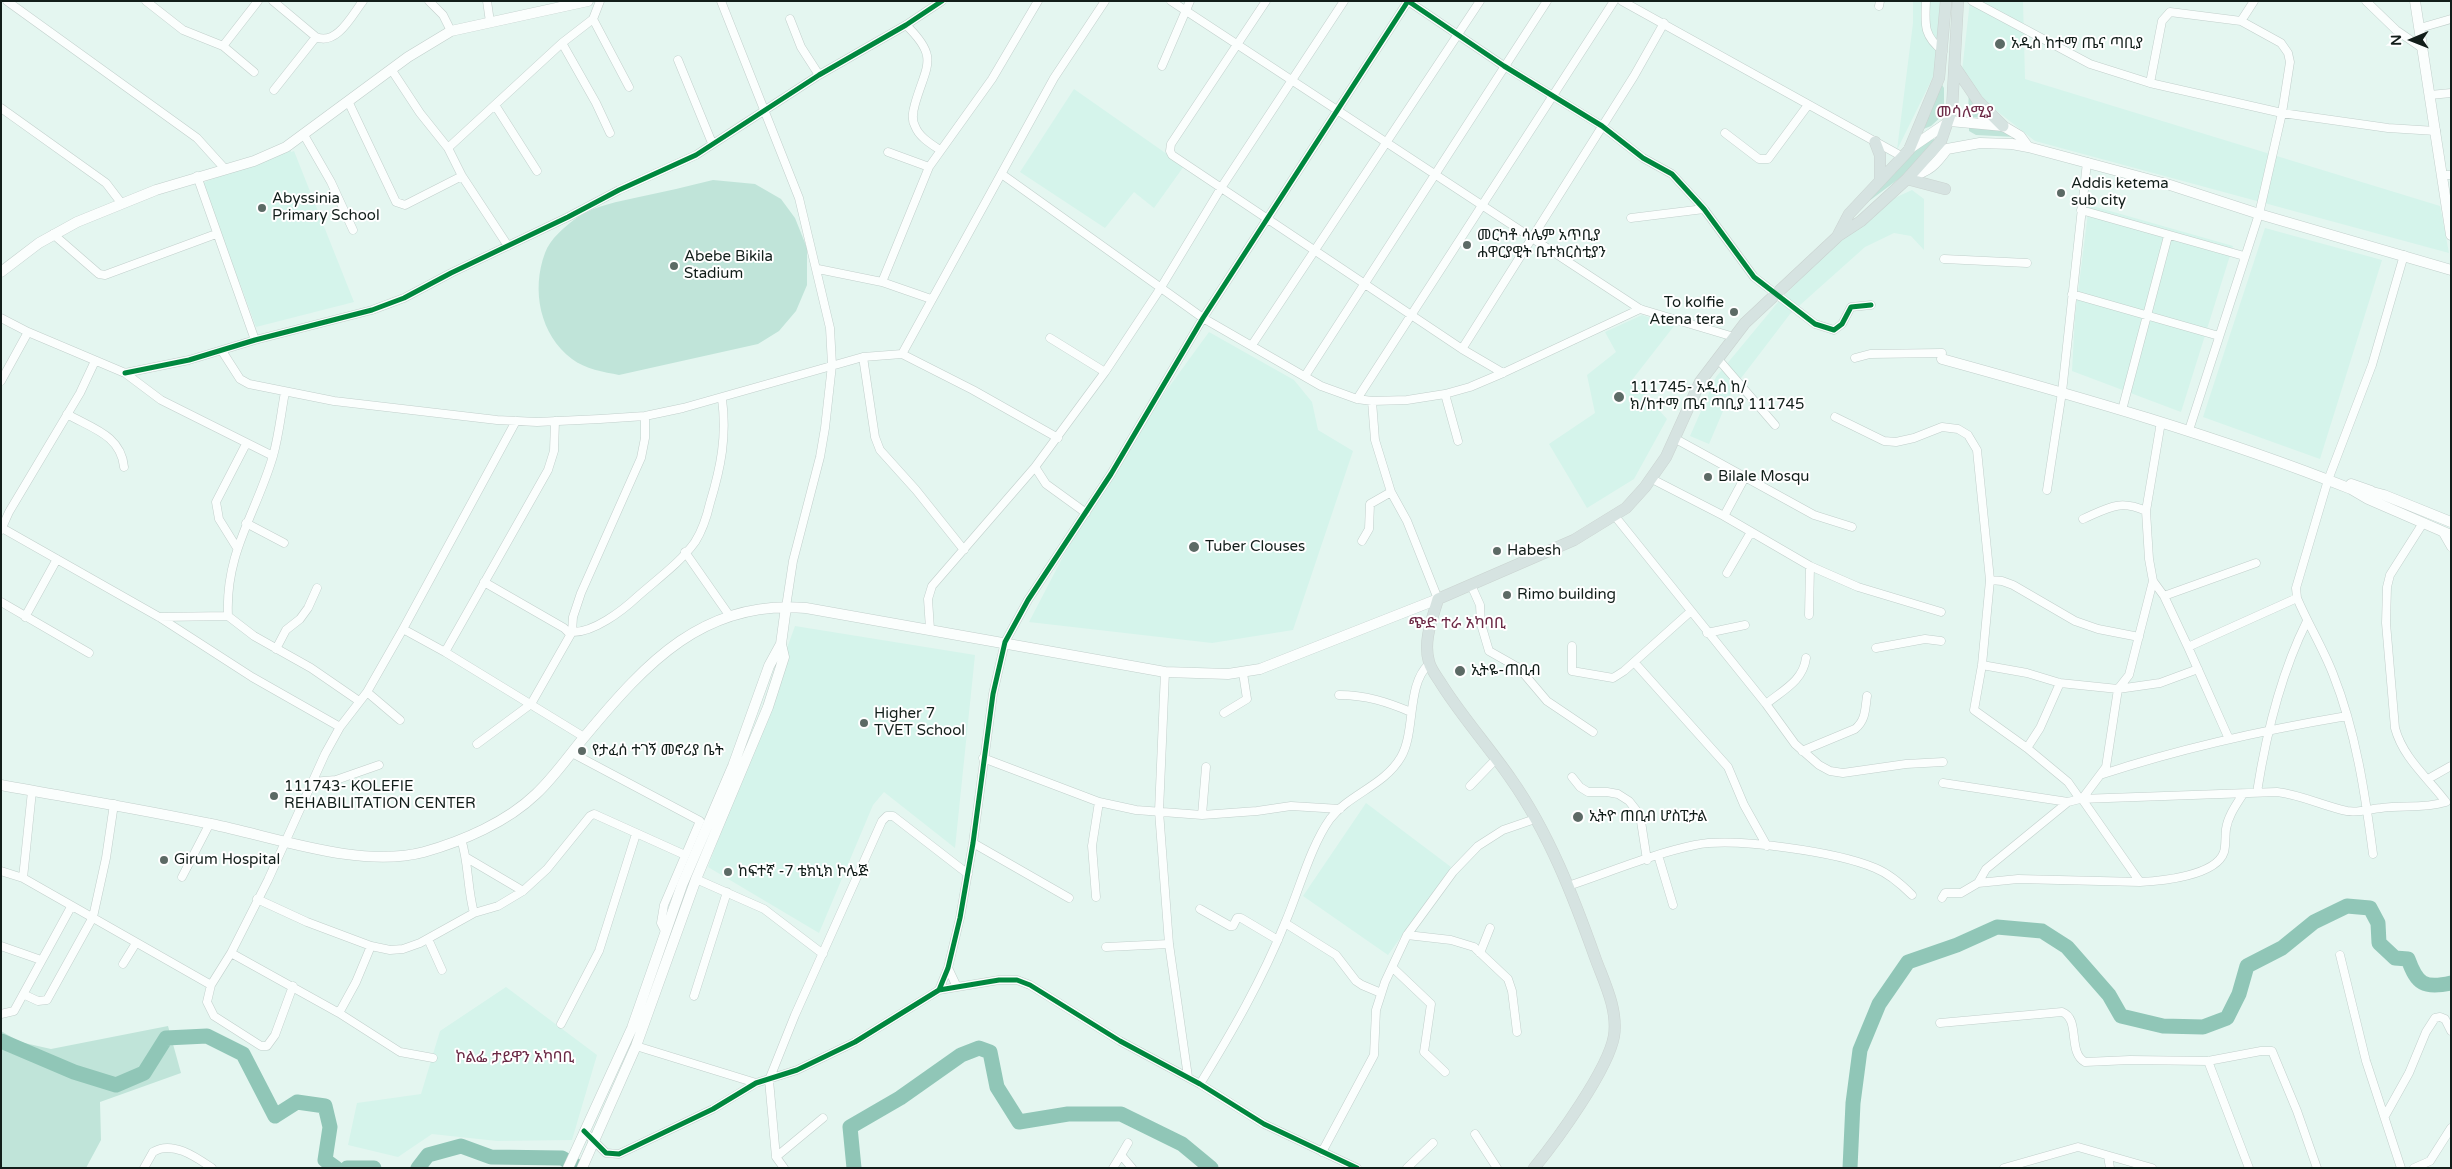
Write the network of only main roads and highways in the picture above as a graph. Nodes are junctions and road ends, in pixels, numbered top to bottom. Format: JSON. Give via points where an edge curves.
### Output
{"nodes":[{"id":1,"x":588,"y":1,"type":"edge"},
{"id":2,"x":1946,"y":1,"type":"edge"},
{"id":3,"x":1958,"y":1,"type":"edge"},
{"id":4,"x":2415,"y":1,"type":"edge"},
{"id":5,"x":1942,"y":56,"type":"junction"},
{"id":6,"x":1955,"y":67,"type":"junction"},
{"id":7,"x":1950,"y":121,"type":"junction"},
{"id":8,"x":2003,"y":126,"type":"junction"},
{"id":9,"x":1875,"y":142,"type":"road end"},
{"id":10,"x":2028,"y":147,"type":"junction"},
{"id":11,"x":1906,"y":153,"type":"junction"},
{"id":12,"x":2447,"y":175,"type":"edge"},
{"id":13,"x":1909,"y":177,"type":"junction"},
{"id":14,"x":1880,"y":179,"type":"junction"},
{"id":15,"x":1945,"y":189,"type":"dead end"},
{"id":16,"x":2451,"y":235,"type":"edge"},
{"id":17,"x":1837,"y":237,"type":"junction"},
{"id":18,"x":2451,"y":270,"type":"edge"},
{"id":19,"x":1,"y":272,"type":"edge"},
{"id":20,"x":1942,"y":356,"type":"road end"},
{"id":21,"x":2123,"y":407,"type":"junction"},
{"id":22,"x":2189,"y":428,"type":"junction"},
{"id":23,"x":2328,"y":478,"type":"junction"},
{"id":24,"x":2351,"y":489,"type":"junction"},
{"id":25,"x":2371,"y":491,"type":"junction"},
{"id":26,"x":2451,"y":522,"type":"edge"},
{"id":27,"x":2447,"y":534,"type":"edge"},
{"id":28,"x":1438,"y":600,"type":"junction"},
{"id":29,"x":786,"y":607,"type":"junction"},
{"id":30,"x":1,"y":785,"type":"edge"},
{"id":31,"x":695,"y":855,"type":"junction"},
{"id":32,"x":584,"y":1165,"type":"edge"},
{"id":33,"x":568,"y":1168,"type":"edge"},
{"id":34,"x":1534,"y":1168,"type":"edge"}],
"edges":[{"from":1,"to":19,"type":"main road","via":[[452,31],[391,69],[304,135],[270,155],[219,162],[197,176],[77,222],[53,234]]},
{"from":2,"to":5,"type":"main road"},
{"from":3,"to":6,"type":"main road"},
{"from":4,"to":12,"type":"main road","via":[[2436,131]]},
{"from":5,"to":7,"type":"main road"},
{"from":5,"to":11,"type":"main road","via":[[1939,78]]},
{"from":6,"to":7,"type":"main road"},
{"from":6,"to":8,"type":"main road","via":[[1978,101]]},
{"from":7,"to":8,"type":"main road"},
{"from":7,"to":11,"type":"main road"},
{"from":7,"to":13,"type":"main road","via":[[1941,142]]},
{"from":8,"to":10,"type":"main road","via":[[2020,136]]},
{"from":9,"to":14,"type":"main road","via":[[1880,155]]},
{"from":10,"to":13,"type":"main road","via":[[1980,143],[1947,149],[1934,166]]},
{"from":10,"to":18,"type":"main road","via":[[2170,185]]},
{"from":11,"to":14,"type":"main road"},
{"from":12,"to":16,"type":"main road"},
{"from":13,"to":15,"type":"main road"},
{"from":13,"to":17,"type":"main road"},
{"from":14,"to":17,"type":"main road","via":[[1849,214]]},
{"from":17,"to":28,"type":"main road","via":[[1745,322],[1700,382],[1666,457],[1652,479],[1626,508],[1574,540]]},
{"from":20,"to":21,"type":"main road"},
{"from":21,"to":22,"type":"main road"},
{"from":21,"to":22,"type":"main road","via":[[2161,422]]},
{"from":22,"to":23,"type":"main road"},
{"from":23,"to":24,"type":"main road"},
{"from":23,"to":25,"type":"main road"},
{"from":24,"to":25,"type":"main road"},
{"from":24,"to":27,"type":"main road"},
{"from":25,"to":26,"type":"main road"},
{"from":28,"to":29,"type":"main road","via":[[1280,663],[1243,673],[1208,675],[1165,672],[930,629]]},
{"from":28,"to":34,"type":"main road","via":[[1427,644],[1429,664],[1535,818],[1568,886],[1610,997],[1615,1021],[1614,1036],[1604,1064],[1552,1146]]},
{"from":29,"to":30,"type":"main road","via":[[729,615],[691,633],[639,674],[563,766],[526,802],[496,822],[461,839],[423,852],[381,858],[341,853],[210,823]]},
{"from":29,"to":31,"type":"main road","via":[[782,644],[770,666]]},
{"from":31,"to":32,"type":"main road","via":[[696,879],[636,1046]]},
{"from":31,"to":33,"type":"main road","via":[[632,1028]]}]}
